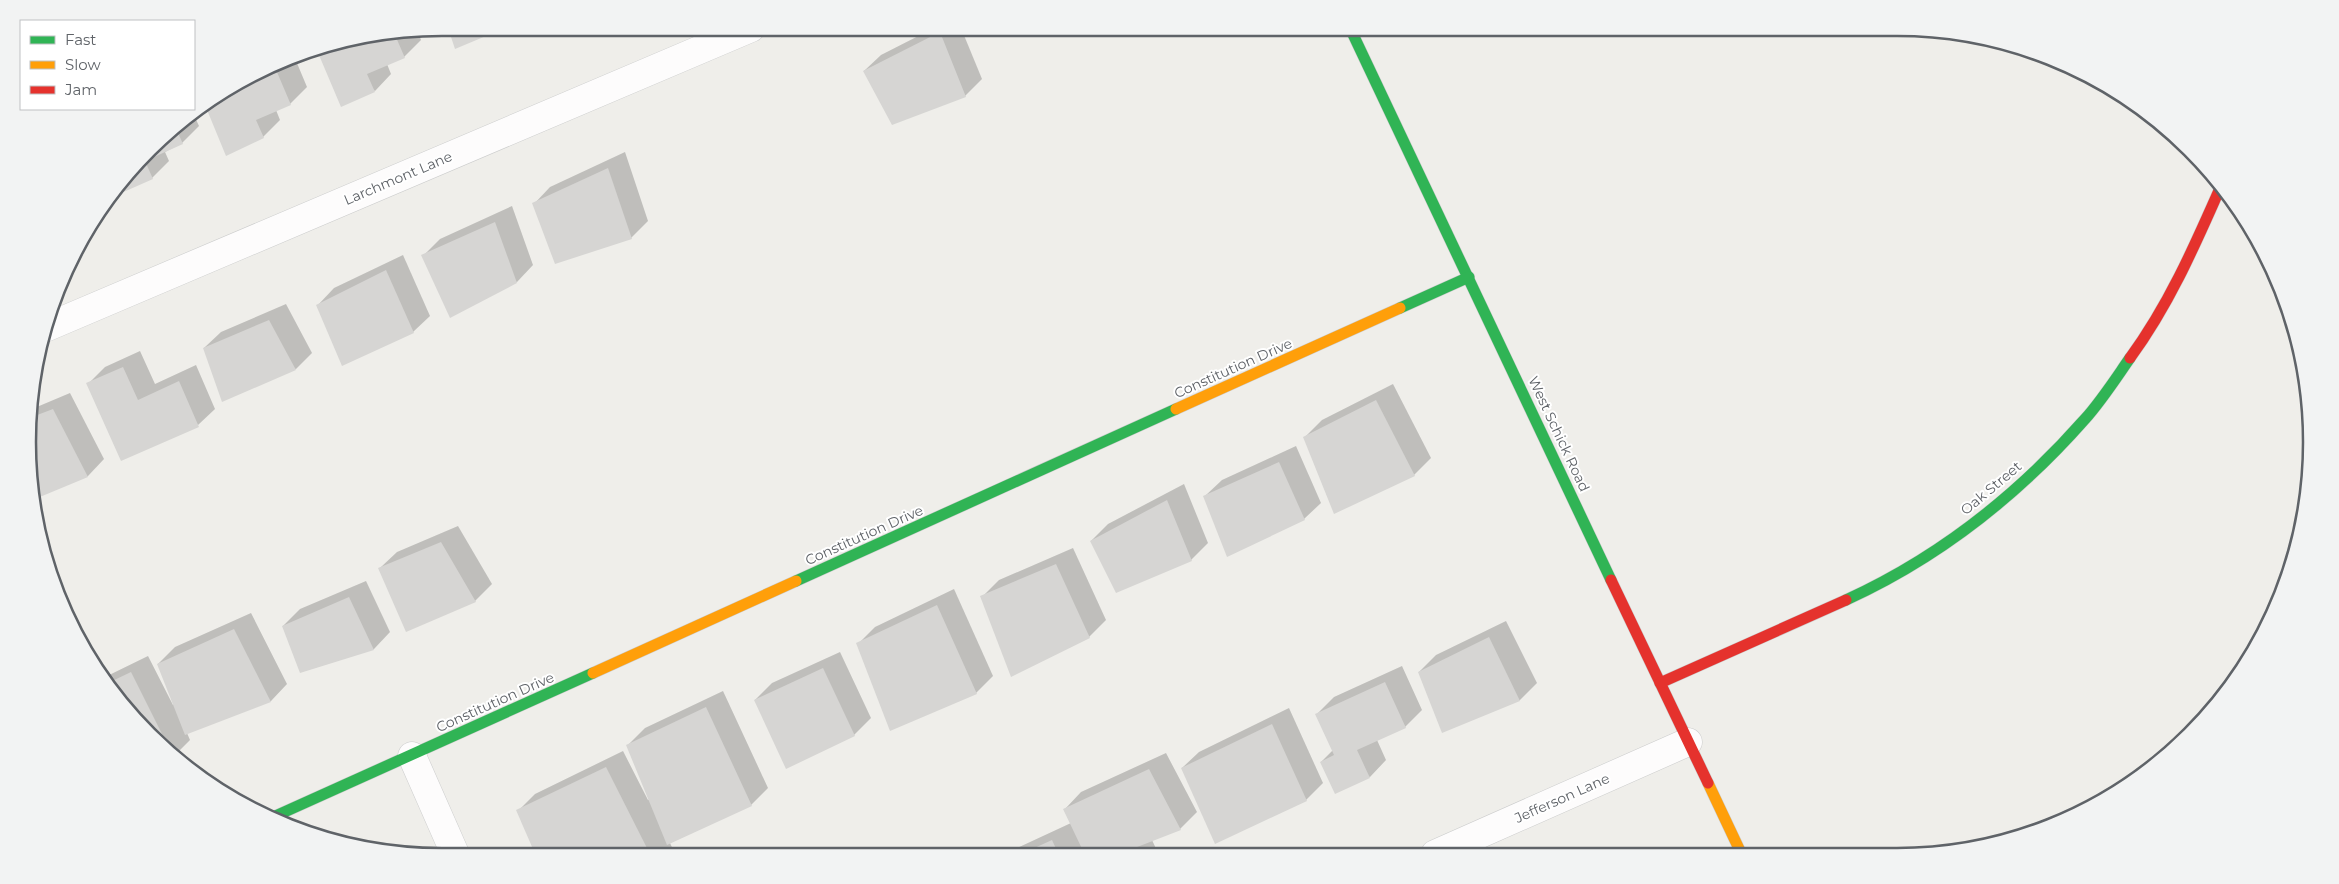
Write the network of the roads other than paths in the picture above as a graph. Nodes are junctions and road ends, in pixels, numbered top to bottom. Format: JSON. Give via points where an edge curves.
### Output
{"nodes":[{"id":1,"x":732,"y":36,"type":"edge"},
{"id":2,"x":1354,"y":36,"type":"edge"},
{"id":3,"x":2218,"y":193,"type":"edge"},
{"id":4,"x":1469,"y":277,"type":"junction"},
{"id":5,"x":54,"y":324,"type":"edge"},
{"id":6,"x":1660,"y":683,"type":"junction"},
{"id":7,"x":1688,"y":742,"type":"junction"},
{"id":8,"x":412,"y":756,"type":"junction"},
{"id":9,"x":280,"y":814,"type":"edge"},
{"id":10,"x":452,"y":848,"type":"edge"},
{"id":11,"x":1449,"y":848,"type":"edge"},
{"id":12,"x":1739,"y":848,"type":"edge"}],
"edges":[{"from":1,"to":5,"type":"street","name":"Larchmont Lane"},
{"from":2,"to":4,"type":"street","name":"West Schick Road"},
{"from":3,"to":6,"type":"street","name":"Oak Street","via":[[2190,256],[2147,335],[2086,418],[2021,486],[1941,548],[1883,583]]},
{"from":4,"to":6,"type":"street","name":"West Schick Road"},
{"from":4,"to":8,"type":"street","name":"Constitution Drive"},
{"from":6,"to":7,"type":"street","name":"West Schick Road"},
{"from":7,"to":11,"type":"street","name":"Jefferson Lane"},
{"from":7,"to":12,"type":"street","name":"West Schick Road"},
{"from":8,"to":9,"type":"street","name":"Constitution Drive"},
{"from":8,"to":10,"type":"street"}]}
